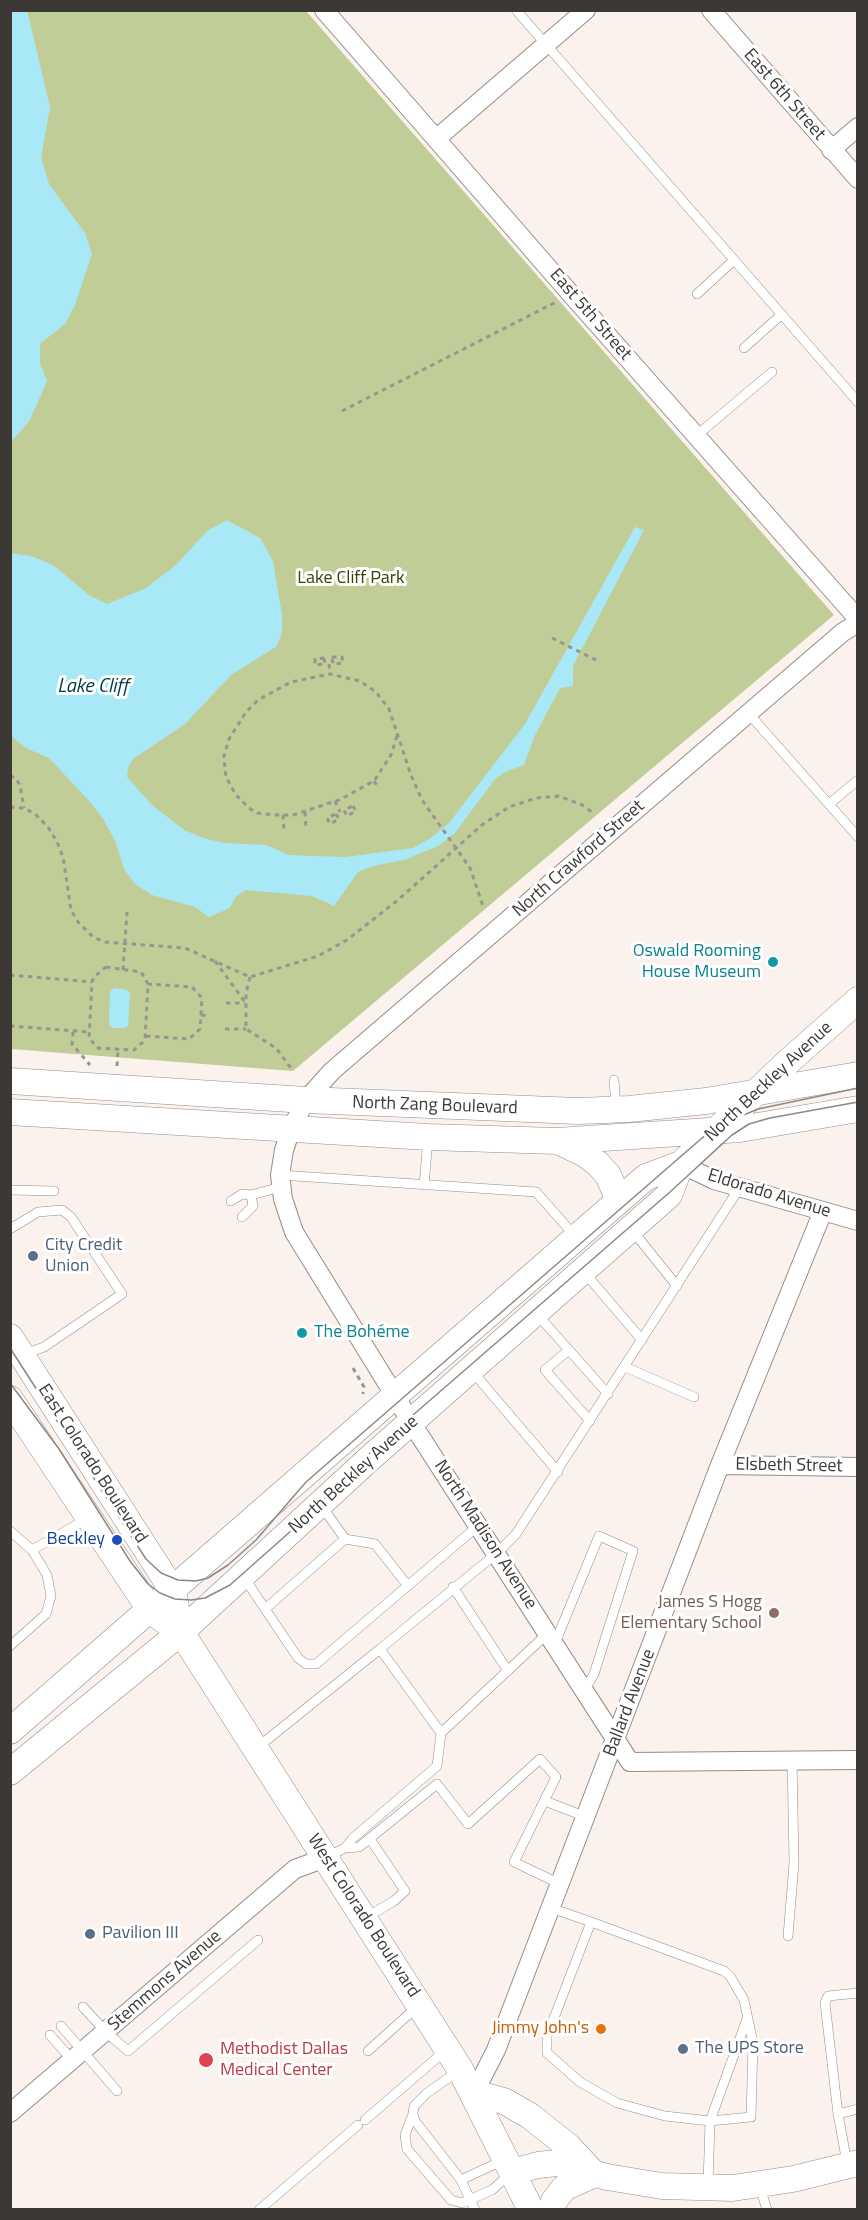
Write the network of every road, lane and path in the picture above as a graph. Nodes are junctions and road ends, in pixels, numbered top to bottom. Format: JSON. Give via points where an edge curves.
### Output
{"nodes":[{"id":1,"x":324,"y":10,"type":"edge"},
{"id":2,"x":516,"y":10,"type":"edge"},
{"id":3,"x":586,"y":10,"type":"edge"},
{"id":4,"x":711,"y":10,"type":"edge"},
{"id":5,"x":546,"y":44,"type":"junction"},
{"id":6,"x":858,"y":127,"type":"edge"},
{"id":7,"x":436,"y":139,"type":"junction"},
{"id":8,"x":831,"y":150,"type":"junction"},
{"id":9,"x":858,"y":179,"type":"edge"},
{"id":10,"x":734,"y":260,"type":"junction"},
{"id":11,"x":570,"y":293,"type":"junction"},
{"id":12,"x":697,"y":294,"type":"dead end"},
{"id":13,"x":781,"y":315,"type":"junction"},
{"id":14,"x":744,"y":348,"type":"dead end"},
{"id":15,"x":772,"y":372,"type":"dead end"},
{"id":16,"x":858,"y":402,"type":"edge"},
{"id":17,"x":342,"y":411,"type":"dead end"},
{"id":18,"x":696,"y":436,"type":"junction"},
{"id":19,"x":858,"y":621,"type":"edge"},
{"id":20,"x":552,"y":638,"type":"dead end"},
{"id":21,"x":596,"y":660,"type":"dead end"},
{"id":22,"x":329,"y":664,"type":"dead end"},
{"id":23,"x":330,"y":674,"type":"junction"},
{"id":24,"x":748,"y":714,"type":"junction"},
{"id":25,"x":397,"y":736,"type":"junction"},
{"id":26,"x":10,"y":776,"type":"edge"},
{"id":27,"x":858,"y":780,"type":"edge"},
{"id":28,"x":374,"y":781,"type":"junction"},
{"id":29,"x":378,"y":787,"type":"dead end"},
{"id":30,"x":335,"y":801,"type":"junction"},
{"id":31,"x":829,"y":804,"type":"junction"},
{"id":32,"x":10,"y":807,"type":"edge"},
{"id":33,"x":24,"y":808,"type":"junction"},
{"id":34,"x":305,"y":812,"type":"junction"},
{"id":35,"x":340,"y":812,"type":"dead end"},
{"id":36,"x":594,"y":814,"type":"dead end"},
{"id":37,"x":283,"y":815,"type":"junction"},
{"id":38,"x":284,"y":829,"type":"dead end"},
{"id":39,"x":306,"y":831,"type":"dead end"},
{"id":40,"x":858,"y":837,"type":"edge"},
{"id":41,"x":456,"y":846,"type":"junction"},
{"id":42,"x":484,"y":909,"type":"dead end"},
{"id":43,"x":127,"y":912,"type":"dead end"},
{"id":44,"x":125,"y":943,"type":"junction"},
{"id":45,"x":213,"y":960,"type":"junction"},
{"id":46,"x":123,"y":969,"type":"junction"},
{"id":47,"x":10,"y":975,"type":"edge"},
{"id":48,"x":250,"y":977,"type":"junction"},
{"id":49,"x":92,"y":982,"type":"junction"},
{"id":50,"x":148,"y":984,"type":"junction"},
{"id":51,"x":858,"y":1000,"type":"edge"},
{"id":52,"x":226,"y":1003,"type":"dead end"},
{"id":53,"x":245,"y":1003,"type":"junction"},
{"id":54,"x":201,"y":1015,"type":"junction"},
{"id":55,"x":209,"y":1016,"type":"dead end"},
{"id":56,"x":10,"y":1026,"type":"edge"},
{"id":57,"x":225,"y":1029,"type":"dead end"},
{"id":58,"x":246,"y":1029,"type":"junction"},
{"id":59,"x":73,"y":1032,"type":"junction"},
{"id":60,"x":89,"y":1032,"type":"junction"},
{"id":61,"x":146,"y":1036,"type":"junction"},
{"id":62,"x":118,"y":1049,"type":"junction"},
{"id":63,"x":91,"y":1066,"type":"dead end"},
{"id":64,"x":117,"y":1068,"type":"dead end"},
{"id":65,"x":293,"y":1071,"type":"dead end"},
{"id":66,"x":858,"y":1075,"type":"edge"},
{"id":67,"x":614,"y":1080,"type":"dead end"},
{"id":68,"x":10,"y":1081,"type":"edge"},
{"id":69,"x":755,"y":1094,"type":"junction"},
{"id":70,"x":306,"y":1101,"type":"junction"},
{"id":71,"x":858,"y":1109,"type":"edge"},
{"id":72,"x":616,"y":1110,"type":"junction"},
{"id":73,"x":10,"y":1112,"type":"edge"},
{"id":74,"x":291,"y":1129,"type":"junction"},
{"id":75,"x":716,"y":1131,"type":"junction"},
{"id":76,"x":428,"y":1137,"type":"junction"},
{"id":77,"x":557,"y":1141,"type":"junction"},
{"id":78,"x":681,"y":1164,"type":"junction"},
{"id":79,"x":281,"y":1181,"type":"junction"},
{"id":80,"x":424,"y":1185,"type":"junction"},
{"id":81,"x":740,"y":1188,"type":"junction"},
{"id":82,"x":10,"y":1190,"type":"edge"},
{"id":83,"x":54,"y":1191,"type":"dead end"},
{"id":84,"x":251,"y":1194,"type":"junction"},
{"id":85,"x":231,"y":1201,"type":"dead end"},
{"id":86,"x":617,"y":1202,"type":"junction"},
{"id":87,"x":823,"y":1211,"type":"junction"},
{"id":88,"x":242,"y":1217,"type":"dead end"},
{"id":89,"x":858,"y":1221,"type":"edge"},
{"id":90,"x":10,"y":1228,"type":"edge"},
{"id":91,"x":631,"y":1228,"type":"junction"},
{"id":92,"x":577,"y":1238,"type":"junction"},
{"id":93,"x":582,"y":1270,"type":"junction"},
{"id":94,"x":677,"y":1286,"type":"junction"},
{"id":95,"x":535,"y":1312,"type":"junction"},
{"id":96,"x":642,"y":1340,"type":"junction"},
{"id":97,"x":15,"y":1350,"type":"edge"},
{"id":98,"x":569,"y":1350,"type":"junction"},
{"id":99,"x":625,"y":1367,"type":"junction"},
{"id":100,"x":353,"y":1368,"type":"dead end"},
{"id":101,"x":470,"y":1369,"type":"junction"},
{"id":102,"x":608,"y":1394,"type":"junction"},
{"id":103,"x":361,"y":1396,"type":"dead end"},
{"id":104,"x":396,"y":1396,"type":"junction"},
{"id":105,"x":694,"y":1397,"type":"dead end"},
{"id":106,"x":10,"y":1399,"type":"edge"},
{"id":107,"x":590,"y":1421,"type":"junction"},
{"id":108,"x":411,"y":1422,"type":"junction"},
{"id":109,"x":720,"y":1465,"type":"junction"},
{"id":110,"x":858,"y":1467,"type":"edge"},
{"id":111,"x":76,"y":1469,"type":"junction"},
{"id":112,"x":558,"y":1472,"type":"junction"},
{"id":113,"x":320,"y":1503,"type":"junction"},
{"id":114,"x":90,"y":1518,"type":"junction"},
{"id":115,"x":479,"y":1525,"type":"junction"},
{"id":116,"x":10,"y":1531,"type":"edge"},
{"id":117,"x":345,"y":1539,"type":"junction"},
{"id":118,"x":32,"y":1550,"type":"junction"},
{"id":119,"x":497,"y":1553,"type":"junction"},
{"id":120,"x":243,"y":1575,"type":"junction"},
{"id":121,"x":408,"y":1586,"type":"junction"},
{"id":122,"x":453,"y":1587,"type":"junction"},
{"id":123,"x":173,"y":1591,"type":"junction"},
{"id":124,"x":266,"y":1610,"type":"junction"},
{"id":125,"x":151,"y":1611,"type":"junction"},
{"id":126,"x":181,"y":1632,"type":"junction"},
{"id":127,"x":551,"y":1638,"type":"junction"},
{"id":128,"x":10,"y":1646,"type":"edge"},
{"id":129,"x":380,"y":1649,"type":"junction"},
{"id":130,"x":508,"y":1671,"type":"junction"},
{"id":131,"x":584,"y":1690,"type":"junction"},
{"id":132,"x":10,"y":1731,"type":"edge"},
{"id":133,"x":441,"y":1733,"type":"junction"},
{"id":134,"x":616,"y":1741,"type":"junction"},
{"id":135,"x":256,"y":1749,"type":"junction"},
{"id":136,"x":792,"y":1760,"type":"junction"},
{"id":137,"x":858,"y":1760,"type":"edge"},
{"id":138,"x":10,"y":1772,"type":"edge"},
{"id":139,"x":544,"y":1801,"type":"junction"},
{"id":140,"x":586,"y":1817,"type":"junction"},
{"id":141,"x":370,"y":1839,"type":"junction"},
{"id":142,"x":335,"y":1853,"type":"junction"},
{"id":143,"x":560,"y":1884,"type":"junction"},
{"id":144,"x":551,"y":1908,"type":"junction"},
{"id":145,"x":364,"y":1919,"type":"junction"},
{"id":146,"x":591,"y":1922,"type":"junction"},
{"id":147,"x":788,"y":1936,"type":"dead end"},
{"id":148,"x":258,"y":1940,"type":"dead end"},
{"id":149,"x":858,"y":1993,"type":"edge"},
{"id":150,"x":420,"y":2004,"type":"junction"},
{"id":151,"x":82,"y":2007,"type":"dead end"},
{"id":152,"x":748,"y":2019,"type":"junction"},
{"id":153,"x":61,"y":2026,"type":"dead end"},
{"id":154,"x":105,"y":2032,"type":"junction"},
{"id":155,"x":50,"y":2035,"type":"dead end"},
{"id":156,"x":368,"y":2051,"type":"dead end"},
{"id":157,"x":78,"y":2056,"type":"junction"},
{"id":158,"x":454,"y":2059,"type":"junction"},
{"id":159,"x":117,"y":2091,"type":"dead end"},
{"id":160,"x":474,"y":2093,"type":"junction"},
{"id":161,"x":858,"y":2109,"type":"edge"},
{"id":162,"x":10,"y":2114,"type":"edge"},
{"id":163,"x":413,"y":2114,"type":"junction"},
{"id":164,"x":838,"y":2114,"type":"junction"},
{"id":165,"x":710,"y":2121,"type":"junction"},
{"id":166,"x":852,"y":2164,"type":"edge"},
{"id":167,"x":512,"y":2172,"type":"junction"},
{"id":168,"x":595,"y":2174,"type":"junction"},
{"id":169,"x":461,"y":2180,"type":"junction"},
{"id":170,"x":759,"y":2184,"type":"junction"},
{"id":171,"x":708,"y":2187,"type":"junction"},
{"id":172,"x":471,"y":2200,"type":"junction"},
{"id":173,"x":259,"y":2210,"type":"edge"},
{"id":174,"x":475,"y":2210,"type":"edge"},
{"id":175,"x":531,"y":2210,"type":"edge"},
{"id":176,"x":552,"y":2210,"type":"edge"},
{"id":177,"x":767,"y":2210,"type":"edge"}],
"edges":[{"from":1,"to":7,"type":"street","name":"East 5th Street"},
{"from":2,"to":5,"type":"lane"},
{"from":3,"to":5,"type":"street"},
{"from":4,"to":8,"type":"street","name":"East 6th Street"},
{"from":5,"to":7,"type":"street"},
{"from":5,"to":10,"type":"lane"},
{"from":6,"to":8,"type":"street"},
{"from":7,"to":11,"type":"street","name":"East 5th Street"},
{"from":8,"to":9,"type":"street","name":"East 6th Street"},
{"from":10,"to":12,"type":"lane"},
{"from":10,"to":13,"type":"lane"},
{"from":11,"to":17,"type":"path"},
{"from":11,"to":18,"type":"street","name":"East 5th Street"},
{"from":13,"to":14,"type":"lane"},
{"from":13,"to":16,"type":"lane"},
{"from":15,"to":18,"type":"lane"},
{"from":18,"to":19,"type":"street","name":"East 5th Street"},
{"from":19,"to":24,"type":"street","name":"North Crawford Street"},
{"from":20,"to":21,"type":"path"},
{"from":22,"to":23,"type":"path"},
{"from":23,"to":25,"type":"path","via":[[360,681],[376,692],[389,709]]},
{"from":23,"to":37,"type":"path","via":[[291,682],[258,700],[229,739],[225,769],[236,795],[257,813]]},
{"from":24,"to":31,"type":"lane"},
{"from":24,"to":70,"type":"street","name":"North Crawford Street","via":[[332,1071]]},
{"from":25,"to":28,"type":"path","via":[[391,755]]},
{"from":25,"to":41,"type":"path","via":[[422,800]]},
{"from":26,"to":33,"type":"path","via":[[20,786]]},
{"from":27,"to":31,"type":"lane"},
{"from":28,"to":29,"type":"path"},
{"from":28,"to":30,"type":"path"},
{"from":30,"to":34,"type":"path"},
{"from":30,"to":35,"type":"path"},
{"from":31,"to":40,"type":"lane"},
{"from":32,"to":33,"type":"path"},
{"from":33,"to":44,"type":"path","via":[[42,820],[57,842],[66,870],[71,910],[78,922],[93,938]]},
{"from":34,"to":37,"type":"path","via":[[293,817]]},
{"from":34,"to":39,"type":"path"},
{"from":36,"to":41,"type":"path","via":[[559,796],[536,798],[509,807]]},
{"from":37,"to":38,"type":"path"},
{"from":41,"to":42,"type":"path","via":[[470,868]]},
{"from":41,"to":48,"type":"path","via":[[398,900],[347,940],[318,956]]},
{"from":43,"to":44,"type":"path"},
{"from":44,"to":45,"type":"path","via":[[175,946]]},
{"from":44,"to":46,"type":"path"},
{"from":45,"to":48,"type":"path"},
{"from":45,"to":53,"type":"path"},
{"from":46,"to":49,"type":"path","via":[[106,967]]},
{"from":46,"to":50,"type":"path","via":[[141,972]]},
{"from":47,"to":49,"type":"path"},
{"from":48,"to":53,"type":"path"},
{"from":49,"to":60,"type":"path"},
{"from":50,"to":54,"type":"path","via":[[192,987],[202,998]]},
{"from":50,"to":61,"type":"path"},
{"from":51,"to":69,"type":"main road","name":"North Beckley Avenue"},
{"from":52,"to":53,"type":"path"},
{"from":53,"to":58,"type":"path"},
{"from":54,"to":55,"type":"path"},
{"from":54,"to":61,"type":"path","via":[[200,1029],[189,1039]]},
{"from":56,"to":59,"type":"path"},
{"from":57,"to":58,"type":"path"},
{"from":58,"to":65,"type":"path","via":[[276,1048]]},
{"from":59,"to":60,"type":"path"},
{"from":59,"to":63,"type":"path","via":[[72,1044]]},
{"from":60,"to":62,"type":"path","via":[[98,1048]]},
{"from":61,"to":62,"type":"path","via":[[134,1050]]},
{"from":62,"to":64,"type":"path"},
{"from":66,"to":69,"type":"main road","name":"North Zang Boulevard"},
{"from":67,"to":72,"type":"lane"},
{"from":68,"to":70,"type":"main road","name":"North Zang Boulevard"},
{"from":69,"to":72,"type":"main road","name":"North Zang Boulevard"},
{"from":69,"to":75,"type":"main road","name":"North Beckley Avenue"},
{"from":70,"to":72,"type":"main road","name":"North Zang Boulevard","via":[[578,1112]]},
{"from":70,"to":74,"type":"street","name":"North Madison Avenue"},
{"from":71,"to":75,"type":"main road","name":"North Zang Boulevard"},
{"from":73,"to":74,"type":"main road","name":"North Zang Boulevard"},
{"from":74,"to":76,"type":"main road","name":"North Zang Boulevard"},
{"from":74,"to":79,"type":"street","name":"North Madison Avenue"},
{"from":75,"to":77,"type":"main road","name":"North Zang Boulevard"},
{"from":75,"to":78,"type":"main road","name":"North Beckley Avenue"},
{"from":76,"to":77,"type":"main road","name":"North Zang Boulevard"},
{"from":76,"to":80,"type":"lane"},
{"from":77,"to":86,"type":"main road","via":[[598,1164],[608,1176]]},
{"from":78,"to":81,"type":"street","name":"Eldorado Avenue"},
{"from":78,"to":86,"type":"main road","name":"North Beckley Avenue","via":[[646,1177]]},
{"from":78,"to":91,"type":"main road","name":"North Beckley Avenue","via":[[669,1195]]},
{"from":79,"to":80,"type":"lane"},
{"from":79,"to":84,"type":"lane"},
{"from":79,"to":104,"type":"street","name":"North Madison Avenue","via":[[294,1232]]},
{"from":80,"to":92,"type":"lane","via":[[537,1192]]},
{"from":81,"to":87,"type":"street","name":"Eldorado Avenue"},
{"from":81,"to":94,"type":"lane"},
{"from":82,"to":83,"type":"lane"},
{"from":84,"to":85,"type":"lane"},
{"from":84,"to":88,"type":"lane","via":[[253,1206]]},
{"from":86,"to":92,"type":"main road","name":"North Beckley Avenue"},
{"from":87,"to":89,"type":"street","name":"Eldorado Avenue"},
{"from":87,"to":109,"type":"street","name":"Ballard Avenue"},
{"from":90,"to":97,"type":"lane","via":[[38,1212],[62,1210],[71,1217],[122,1294],[44,1347]]},
{"from":91,"to":93,"type":"main road","name":"North Beckley Avenue"},
{"from":91,"to":94,"type":"lane"},
{"from":92,"to":104,"type":"main road","name":"North Beckley Avenue"},
{"from":93,"to":95,"type":"main road","name":"North Beckley Avenue"},
{"from":93,"to":96,"type":"lane"},
{"from":94,"to":96,"type":"lane"},
{"from":95,"to":98,"type":"lane"},
{"from":95,"to":101,"type":"main road","name":"North Beckley Avenue"},
{"from":96,"to":99,"type":"lane"},
{"from":97,"to":111,"type":"main road","name":"East Colorado Boulevard"},
{"from":98,"to":102,"type":"lane"},
{"from":98,"to":107,"type":"lane","via":[[545,1370]]},
{"from":99,"to":102,"type":"lane"},
{"from":99,"to":105,"type":"lane"},
{"from":100,"to":103,"type":"path","via":[[364,1387]]},
{"from":101,"to":108,"type":"main road","name":"North Beckley Avenue"},
{"from":101,"to":112,"type":"lane"},
{"from":102,"to":107,"type":"lane"},
{"from":104,"to":108,"type":"street","name":"North Madison Avenue"},
{"from":104,"to":123,"type":"main road","name":"North Beckley Avenue"},
{"from":106,"to":111,"type":"main road","name":"East Colorado Boulevard"},
{"from":107,"to":112,"type":"lane"},
{"from":108,"to":113,"type":"main road","name":"North Beckley Avenue"},
{"from":108,"to":115,"type":"street","name":"North Madison Avenue"},
{"from":109,"to":110,"type":"street","name":"Elsbeth Street"},
{"from":109,"to":134,"type":"street","name":"Ballard Avenue"},
{"from":111,"to":114,"type":"main road","name":"East Colorado Boulevard"},
{"from":111,"to":123,"type":"main road","name":"East Colorado Boulevard"},
{"from":112,"to":119,"type":"lane","via":[[516,1534]]},
{"from":113,"to":117,"type":"lane"},
{"from":113,"to":120,"type":"main road","name":"North Beckley Avenue"},
{"from":114,"to":118,"type":"lane"},
{"from":114,"to":125,"type":"main road","name":"East Colorado Boulevard"},
{"from":115,"to":119,"type":"street","name":"North Madison Avenue"},
{"from":115,"to":121,"type":"lane"},
{"from":116,"to":118,"type":"lane"},
{"from":117,"to":121,"type":"lane","via":[[375,1544]]},
{"from":117,"to":124,"type":"lane"},
{"from":118,"to":128,"type":"lane","via":[[47,1575],[51,1596],[46,1614]]},
{"from":119,"to":122,"type":"lane"},
{"from":119,"to":127,"type":"street","name":"North Madison Avenue"},
{"from":120,"to":124,"type":"lane"},
{"from":120,"to":126,"type":"main road","name":"North Beckley Avenue"},
{"from":121,"to":124,"type":"lane","via":[[316,1664],[306,1664],[298,1658]]},
{"from":122,"to":129,"type":"lane"},
{"from":122,"to":130,"type":"lane"},
{"from":123,"to":125,"type":"main road","name":"North Beckley Avenue"},
{"from":123,"to":126,"type":"main road","name":"West Colorado Boulevard"},
{"from":125,"to":126,"type":"main road","name":"West Colorado Boulevard"},
{"from":125,"to":132,"type":"main road","name":"North Beckley Avenue"},
{"from":126,"to":135,"type":"main road","name":"West Colorado Boulevard"},
{"from":126,"to":138,"type":"main road","name":"North Beckley Avenue"},
{"from":127,"to":130,"type":"lane"},
{"from":127,"to":131,"type":"street","name":"North Madison Avenue"},
{"from":127,"to":131,"type":"lane","via":[[599,1536],[633,1551],[594,1674]]},
{"from":129,"to":133,"type":"lane"},
{"from":129,"to":135,"type":"lane"},
{"from":130,"to":133,"type":"lane"},
{"from":131,"to":134,"type":"street","name":"North Madison Avenue"},
{"from":133,"to":142,"type":"lane","via":[[437,1766]]},
{"from":134,"to":136,"type":"street","name":"North Madison Avenue","via":[[630,1762]]},
{"from":134,"to":140,"type":"street","name":"Ballard Avenue"},
{"from":135,"to":142,"type":"main road","name":"West Colorado Boulevard"},
{"from":136,"to":137,"type":"street","name":"North Madison Avenue"},
{"from":136,"to":147,"type":"lane","via":[[794,1863]]},
{"from":139,"to":140,"type":"lane"},
{"from":139,"to":141,"type":"lane","via":[[556,1777],[540,1759],[468,1824],[437,1784]]},
{"from":139,"to":143,"type":"lane","via":[[514,1862]]},
{"from":140,"to":143,"type":"street","name":"Ballard Avenue"},
{"from":141,"to":142,"type":"lane","via":[[359,1847]]},
{"from":141,"to":145,"type":"lane","via":[[405,1891]]},
{"from":142,"to":145,"type":"main road","name":"West Colorado Boulevard"},
{"from":142,"to":154,"type":"street","name":"Stemmons Avenue","via":[[295,1869]]},
{"from":143,"to":144,"type":"street","name":"Ballard Avenue"},
{"from":144,"to":146,"type":"lane"},
{"from":144,"to":160,"type":"street","name":"Ballard Avenue","via":[[496,2050]]},
{"from":145,"to":150,"type":"main road","name":"West Colorado Boulevard"},
{"from":146,"to":152,"type":"lane","via":[[724,1971],[744,2000]]},
{"from":146,"to":165,"type":"lane","via":[[548,2036],[547,2053],[580,2082],[617,2103],[665,2116]]},
{"from":148,"to":154,"type":"lane","via":[[128,2051]]},
{"from":149,"to":164,"type":"lane","via":[[828,1996],[825,2003]]},
{"from":150,"to":156,"type":"lane"},
{"from":150,"to":158,"type":"main road","name":"West Colorado Boulevard"},
{"from":151,"to":154,"type":"lane"},
{"from":152,"to":165,"type":"lane"},
{"from":152,"to":165,"type":"lane","via":[[753,2043],[751,2117]]},
{"from":153,"to":157,"type":"lane"},
{"from":154,"to":157,"type":"street","name":"Stemmons Avenue"},
{"from":155,"to":157,"type":"lane"},
{"from":157,"to":159,"type":"lane"},
{"from":157,"to":162,"type":"street","name":"Stemmons Avenue"},
{"from":158,"to":160,"type":"main road","name":"West Colorado Boulevard"},
{"from":158,"to":163,"type":"lane","via":[[414,2106]]},
{"from":158,"to":173,"type":"lane","via":[[362,2122]]},
{"from":160,"to":167,"type":"main road","name":"West Colorado Boulevard"},
{"from":160,"to":168,"type":"main road","via":[[504,2101],[530,2116]]},
{"from":161,"to":164,"type":"lane"},
{"from":163,"to":169,"type":"lane"},
{"from":163,"to":172,"type":"lane","via":[[405,2135],[408,2149],[451,2200]]},
{"from":164,"to":166,"type":"lane"},
{"from":165,"to":171,"type":"lane"},
{"from":166,"to":170,"type":"main road"},
{"from":167,"to":168,"type":"main road","via":[[557,2163]]},
{"from":167,"to":169,"type":"lane","via":[[497,2163]]},
{"from":167,"to":172,"type":"lane","via":[[492,2190]]},
{"from":167,"to":175,"type":"main road","name":"West Colorado Boulevard"},
{"from":168,"to":171,"type":"main road","via":[[662,2186]]},
{"from":168,"to":176,"type":"main road","via":[[564,2188]]},
{"from":169,"to":172,"type":"lane"},
{"from":170,"to":171,"type":"main road"},
{"from":170,"to":177,"type":"lane"},
{"from":172,"to":174,"type":"lane"}]}
